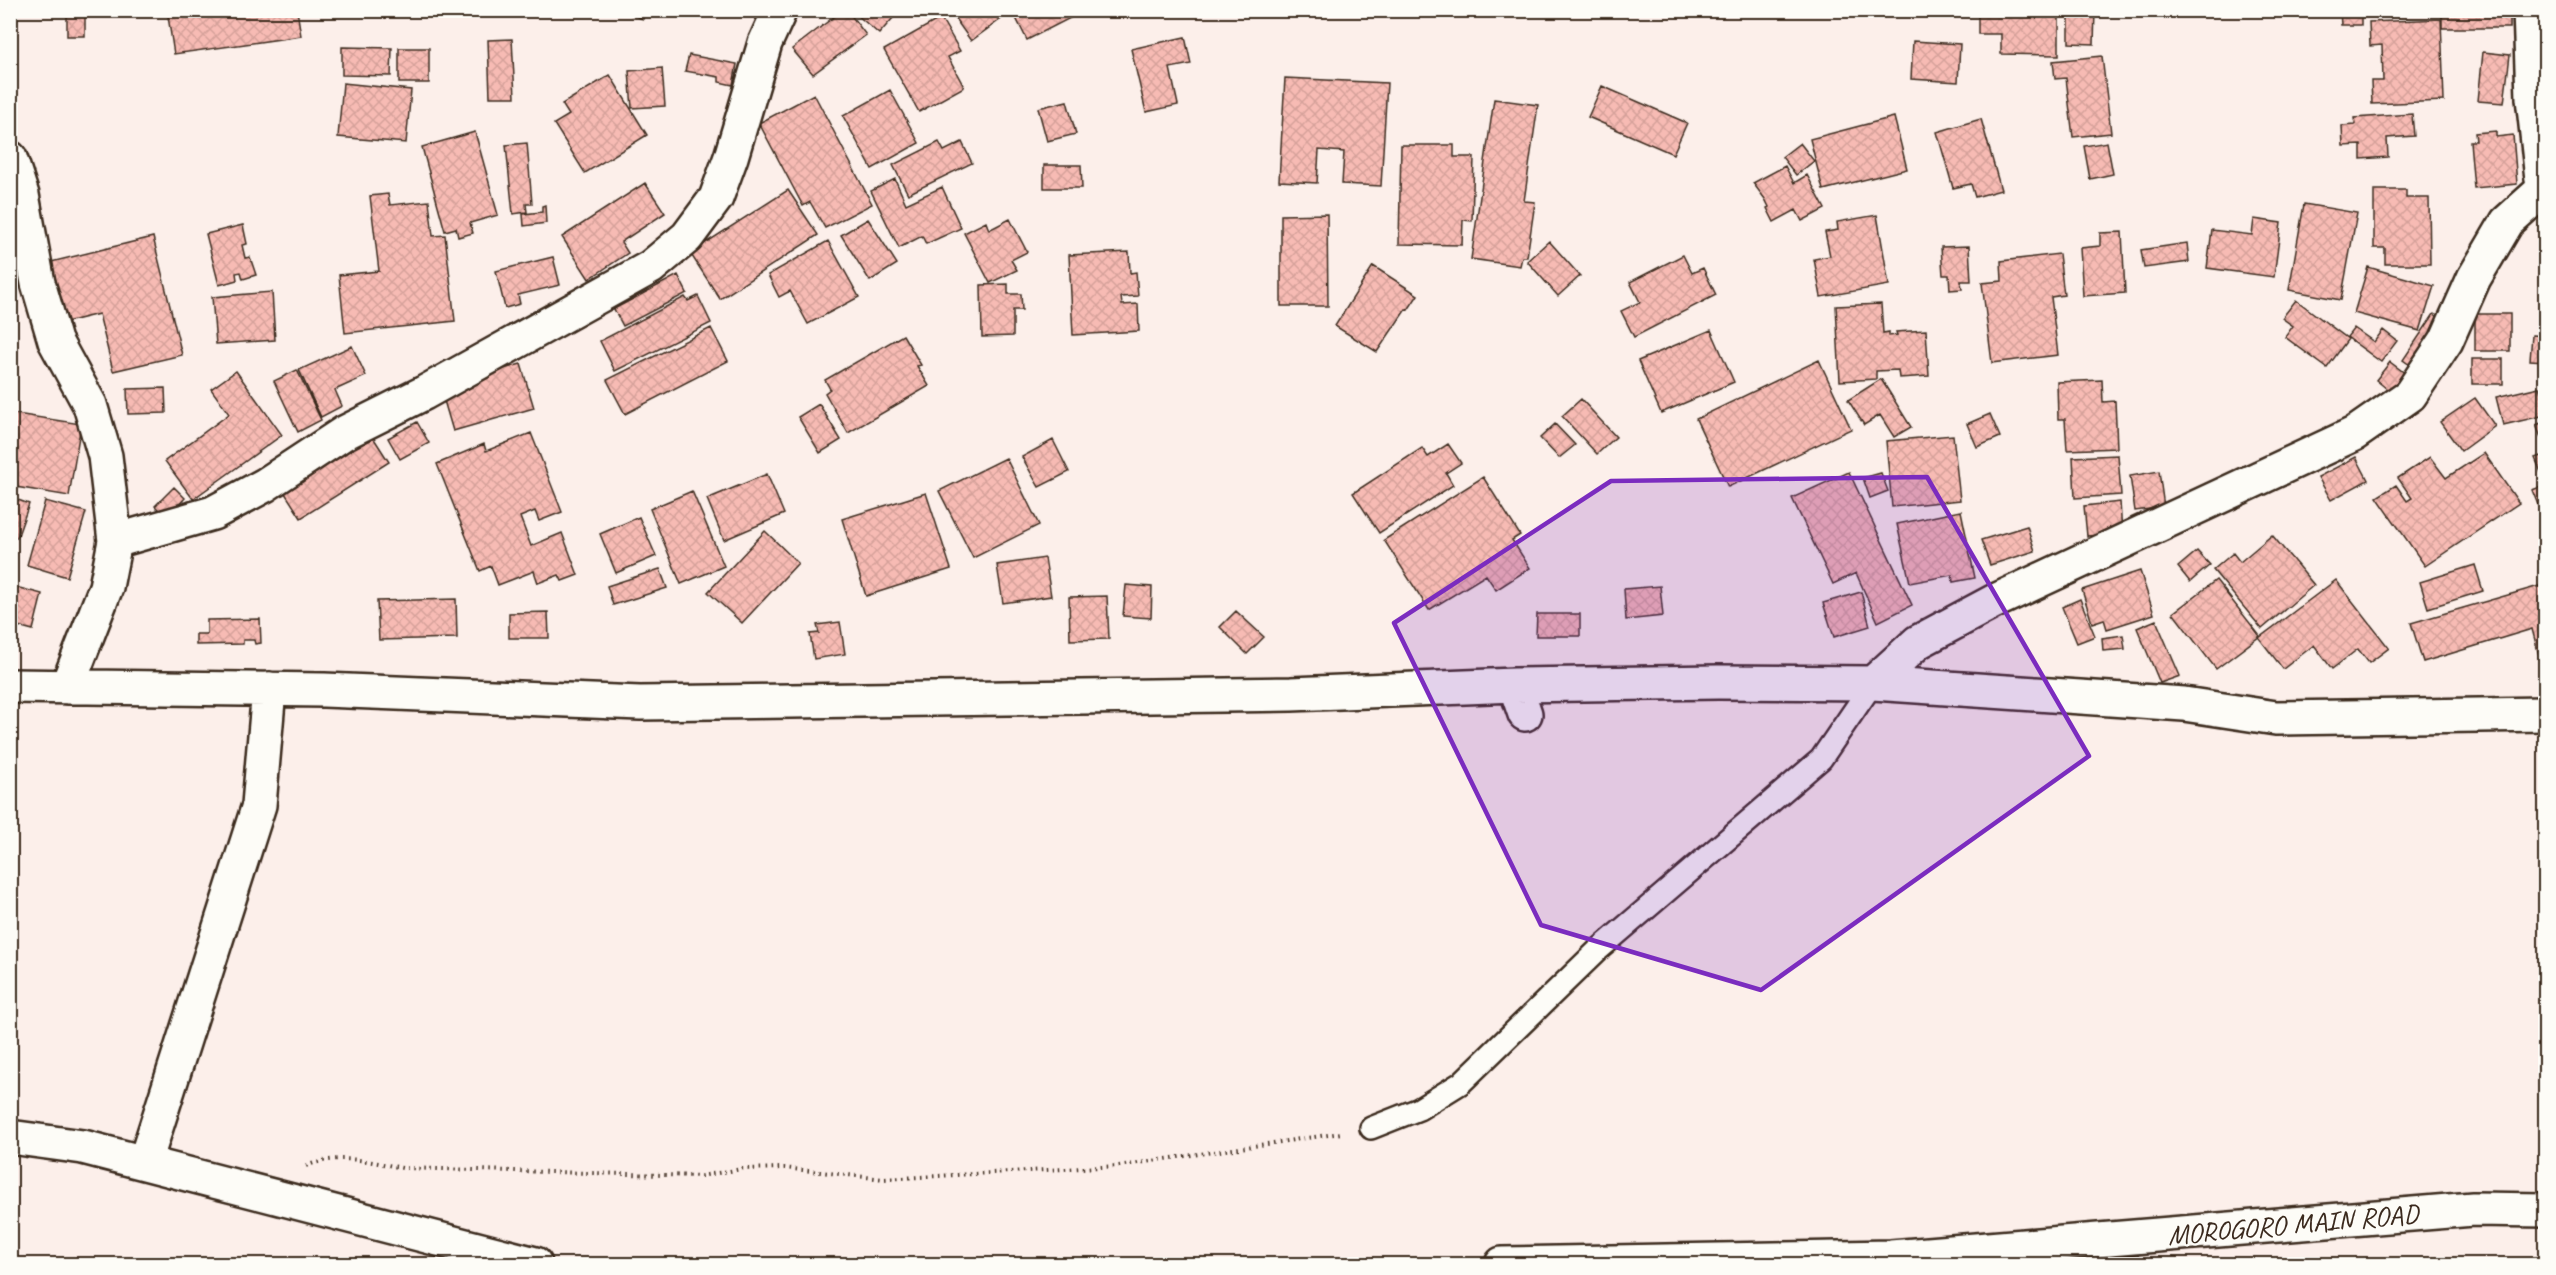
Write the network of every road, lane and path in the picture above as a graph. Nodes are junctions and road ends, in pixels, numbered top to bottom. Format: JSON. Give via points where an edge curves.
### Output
{"nodes":[{"id":1,"x":780,"y":10,"type":"edge"},
{"id":2,"x":2530,"y":10,"type":"edge"},
{"id":3,"x":10,"y":158,"type":"edge"},
{"id":4,"x":2544,"y":188,"type":"edge"},
{"id":5,"x":115,"y":541,"type":"junction"},
{"id":6,"x":1873,"y":683,"type":"junction"},
{"id":7,"x":10,"y":686,"type":"edge"},
{"id":8,"x":67,"y":687,"type":"junction"},
{"id":9,"x":269,"y":689,"type":"junction"},
{"id":10,"x":2546,"y":714,"type":"edge"},
{"id":11,"x":1371,"y":1128,"type":"joint"},
{"id":12,"x":10,"y":1137,"type":"edge"},
{"id":13,"x":145,"y":1162,"type":"junction"},
{"id":14,"x":296,"y":1201,"type":"junction"},
{"id":15,"x":2546,"y":1210,"type":"edge"},
{"id":16,"x":535,"y":1264,"type":"edge"},
{"id":17,"x":1502,"y":1264,"type":"edge"}],
"edges":[{"from":1,"to":5,"type":"main road","via":[[765,43],[716,198],[687,237],[651,267],[344,433],[265,485],[213,513]]},
{"from":2,"to":4,"type":"main road","via":[[2533,98]]},
{"from":3,"to":5,"type":"main road","via":[[55,340],[90,405],[105,456]]},
{"from":4,"to":6,"type":"main road","via":[[2507,222],[2474,278],[2446,341],[2410,395],[2354,434],[1994,602],[1918,642]]},
{"from":5,"to":8,"type":"main road","via":[[106,587]]},
{"from":6,"to":9,"type":"main road","via":[[1704,682],[1520,700],[1291,694],[640,703]]},
{"from":6,"to":10,"type":"main road","via":[[2184,704],[2276,718]]},
{"from":6,"to":11,"type":"lane","via":[[1821,759],[1597,951],[1461,1083],[1419,1109]]},
{"from":7,"to":8,"type":"main road"},
{"from":8,"to":9,"type":"main road"},
{"from":9,"to":13,"type":"main road","via":[[259,805]]},
{"from":11,"to":14,"type":"path","via":[[1118,1166],[884,1179],[784,1168],[741,1169],[701,1176],[402,1168],[339,1158],[306,1165]]},
{"from":12,"to":13,"type":"main road","via":[[83,1147]]},
{"from":13,"to":14,"type":"main road"},
{"from":14,"to":16,"type":"main road"},
{"from":15,"to":17,"type":"main road","name":"MOROGORO MAIN ROAD","via":[[2473,1209],[1891,1257]]}]}
